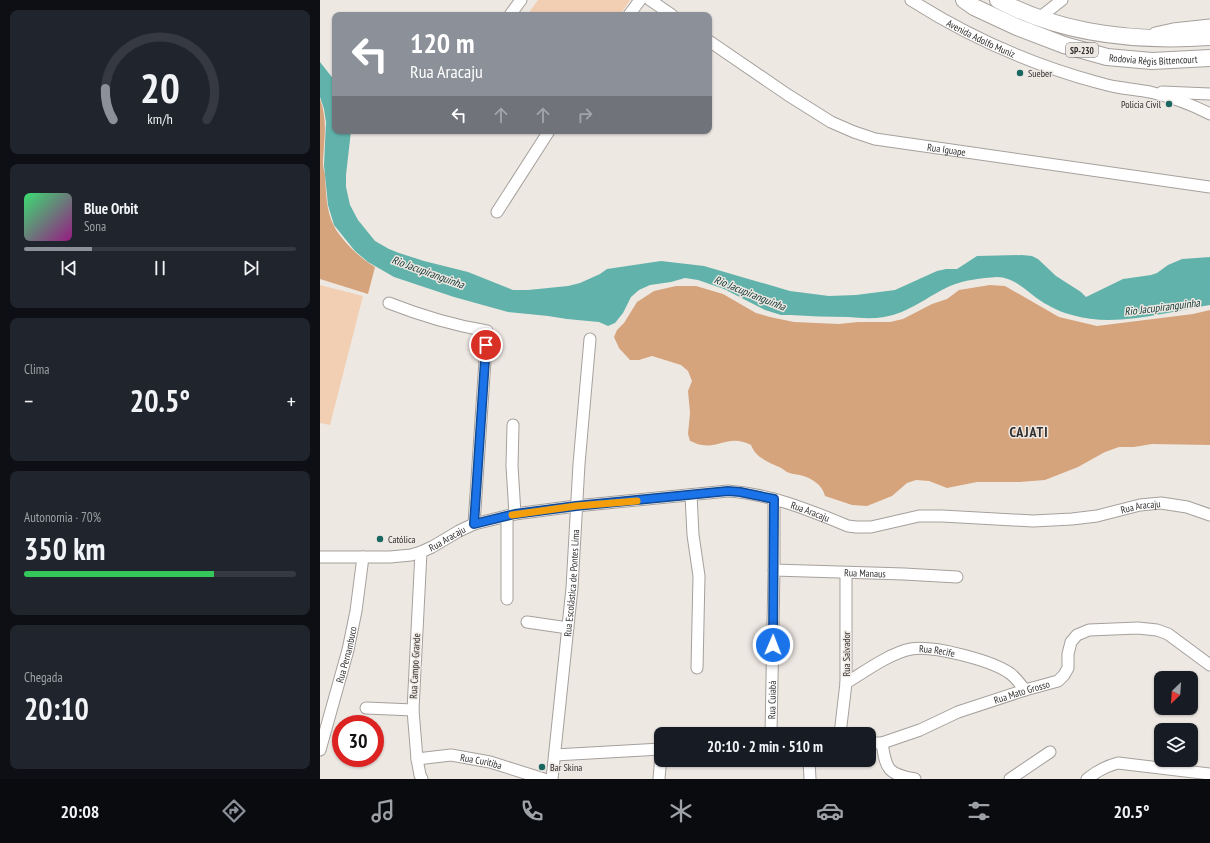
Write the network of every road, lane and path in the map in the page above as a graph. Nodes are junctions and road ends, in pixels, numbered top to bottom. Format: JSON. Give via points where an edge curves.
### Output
{"nodes":[{"id":1,"x":521,"y":0,"type":"edge"},
{"id":2,"x":640,"y":0,"type":"edge"},
{"id":3,"x":650,"y":0,"type":"edge"},
{"id":4,"x":911,"y":0,"type":"edge"},
{"id":5,"x":964,"y":0,"type":"edge"},
{"id":6,"x":998,"y":0,"type":"edge"},
{"id":7,"x":1062,"y":0,"type":"edge"},
{"id":8,"x":512,"y":12,"type":"edge"},
{"id":9,"x":631,"y":12,"type":"edge"},
{"id":10,"x":668,"y":12,"type":"edge"},
{"id":11,"x":1039,"y":18,"type":"junction"},
{"id":12,"x":1210,"y":25,"type":"edge"},
{"id":13,"x":1210,"y":37,"type":"edge"},
{"id":14,"x":1135,"y":38,"type":"junction"},
{"id":15,"x":712,"y":43,"type":"edge"},
{"id":16,"x":1210,"y":58,"type":"edge"},
{"id":17,"x":1149,"y":92,"type":"junction"},
{"id":18,"x":1210,"y":94,"type":"edge"},
{"id":19,"x":1210,"y":114,"type":"edge"},
{"id":20,"x":547,"y":134,"type":"edge"},
{"id":21,"x":1210,"y":187,"type":"edge"},
{"id":22,"x":497,"y":212,"type":"dead end"},
{"id":23,"x":388,"y":303,"type":"dead end"},
{"id":24,"x":590,"y":339,"type":"dead end"},
{"id":25,"x":513,"y":425,"type":"dead end"},
{"id":26,"x":691,"y":495,"type":"junction"},
{"id":27,"x":774,"y":499,"type":"junction"},
{"id":28,"x":576,"y":506,"type":"junction"},
{"id":29,"x":1210,"y":514,"type":"edge"},
{"id":30,"x":511,"y":515,"type":"junction"},
{"id":31,"x":474,"y":524,"type":"junction"},
{"id":32,"x":421,"y":552,"type":"junction"},
{"id":33,"x":320,"y":557,"type":"edge"},
{"id":34,"x":363,"y":557,"type":"junction"},
{"id":35,"x":774,"y":570,"type":"junction"},
{"id":36,"x":846,"y":573,"type":"junction"},
{"id":37,"x":957,"y":577,"type":"dead end"},
{"id":38,"x":507,"y":599,"type":"dead end"},
{"id":39,"x":526,"y":622,"type":"dead end"},
{"id":40,"x":568,"y":628,"type":"junction"},
{"id":41,"x":1210,"y":665,"type":"edge"},
{"id":42,"x":697,"y":668,"type":"dead end"},
{"id":43,"x":846,"y":683,"type":"junction"},
{"id":44,"x":1025,"y":690,"type":"junction"},
{"id":45,"x":366,"y":708,"type":"dead end"},
{"id":46,"x":413,"y":710,"type":"junction"},
{"id":47,"x":771,"y":727,"type":"edge"},
{"id":48,"x":841,"y":727,"type":"edge"},
{"id":49,"x":876,"y":743,"type":"edge"},
{"id":50,"x":882,"y":743,"type":"junction"},
{"id":51,"x":320,"y":750,"type":"edge"},
{"id":52,"x":654,"y":750,"type":"edge"},
{"id":53,"x":1050,"y":752,"type":"dead end"},
{"id":54,"x":555,"y":755,"type":"junction"},
{"id":55,"x":417,"y":759,"type":"junction"},
{"id":56,"x":660,"y":767,"type":"edge"},
{"id":57,"x":809,"y":767,"type":"edge"},
{"id":58,"x":1210,"y":774,"type":"edge"},
{"id":59,"x":422,"y":779,"type":"edge"},
{"id":60,"x":544,"y":779,"type":"edge"},
{"id":61,"x":552,"y":779,"type":"edge"},
{"id":62,"x":659,"y":779,"type":"edge"},
{"id":63,"x":810,"y":779,"type":"edge"},
{"id":64,"x":915,"y":779,"type":"edge"},
{"id":65,"x":1010,"y":779,"type":"edge"},
{"id":66,"x":1087,"y":779,"type":"edge"}],
"edges":[{"from":1,"to":8,"type":"street"},
{"from":2,"to":9,"type":"street"},
{"from":3,"to":10,"type":"street"},
{"from":4,"to":17,"type":"street","name":"Avenida Adolfo Muniz","via":[[962,30],[1032,62],[1115,87]]},
{"from":5,"to":16,"type":"highway","name":"Rodovia Régis Bittencourt","number":"SP-230","via":[[1017,28],[1107,57],[1152,61]]},
{"from":6,"to":11,"type":"highway","name":"Rodovia Régis Bittencourt","number":"SP-230"},
{"from":7,"to":11,"type":"street"},
{"from":11,"to":14,"type":"highway","name":"Rodovia Régis Bittencourt","number":"SP-230","via":[[1066,27]]},
{"from":12,"to":14,"type":"street","via":[[1173,29]]},
{"from":13,"to":14,"type":"highway","name":"Rodovia Régis Bittencourt","number":"SP-230"},
{"from":15,"to":21,"type":"street","name":"Rua Iguape","via":[[831,122],[875,139]]},
{"from":17,"to":18,"type":"street"},
{"from":17,"to":19,"type":"street"},
{"from":20,"to":22,"type":"street"},
{"from":23,"to":31,"type":"street","via":[[456,326],[487,331]]},
{"from":24,"to":28,"type":"street","name":"Rua Escolástica de Pontes Lima"},
{"from":25,"to":30,"type":"street"},
{"from":26,"to":27,"type":"street","name":"Rua Aracaju","via":[[728,491]]},
{"from":26,"to":28,"type":"street","name":"Rua Aracaju"},
{"from":26,"to":42,"type":"street","via":[[698,576]]},
{"from":27,"to":29,"type":"street","name":"Rua Aracaju","via":[[856,527],[871,527],[920,516],[1033,521],[1072,519],[1161,503]]},
{"from":27,"to":35,"type":"street","name":"Rua Cuiabá"},
{"from":28,"to":30,"type":"street","name":"Rua Aracaju"},
{"from":28,"to":40,"type":"street","name":"Rua Escolástica de Pontes Lima"},
{"from":30,"to":31,"type":"street","name":"Rua Aracaju"},
{"from":30,"to":38,"type":"street"},
{"from":31,"to":32,"type":"street","name":"Rua Aracaju"},
{"from":32,"to":34,"type":"street","name":"Rua Aracaju","via":[[390,557]]},
{"from":32,"to":46,"type":"street","name":"Rua Campo Grande"},
{"from":33,"to":34,"type":"street","name":"Rua Aracaju"},
{"from":34,"to":51,"type":"street","name":"Rua Pernambuco","via":[[348,650]]},
{"from":35,"to":36,"type":"street","name":"Rua Manaus"},
{"from":35,"to":47,"type":"street","name":"Rua Cuiabá"},
{"from":36,"to":37,"type":"street","name":"Rua Manaus"},
{"from":36,"to":43,"type":"street","name":"Rua Salvador"},
{"from":39,"to":40,"type":"street"},
{"from":40,"to":54,"type":"street","name":"Rua Escolástica de Pontes Lima"},
{"from":41,"to":44,"type":"street","name":"Rua Mato Grosso","via":[[1168,634],[1157,630],[1089,630],[1077,635],[1071,642],[1068,668],[1058,681]]},
{"from":43,"to":44,"type":"street","name":"Rua Recife","via":[[899,653],[922,648],[939,650],[997,666],[1010,673]]},
{"from":43,"to":48,"type":"street","name":"Rua Salvador"},
{"from":44,"to":50,"type":"street","name":"Rua Mato Grosso","via":[[958,712],[920,730]]},
{"from":45,"to":46,"type":"street"},
{"from":46,"to":55,"type":"street","name":"Rua Campo Grande"},
{"from":49,"to":50,"type":"street","name":"Rua Mato Grosso"},
{"from":50,"to":64,"type":"street","via":[[887,766],[893,773]]},
{"from":52,"to":54,"type":"street"},
{"from":53,"to":65,"type":"street"},
{"from":54,"to":61,"type":"street","name":"Rua Escolástica de Pontes Lima"},
{"from":55,"to":59,"type":"street","name":"Rua Campo Grande"},
{"from":55,"to":60,"type":"street","name":"Rua Curitiba","via":[[451,755],[490,762]]},
{"from":56,"to":62,"type":"street"},
{"from":57,"to":63,"type":"street"},
{"from":58,"to":66,"type":"street","via":[[1118,763],[1098,770]]}]}
